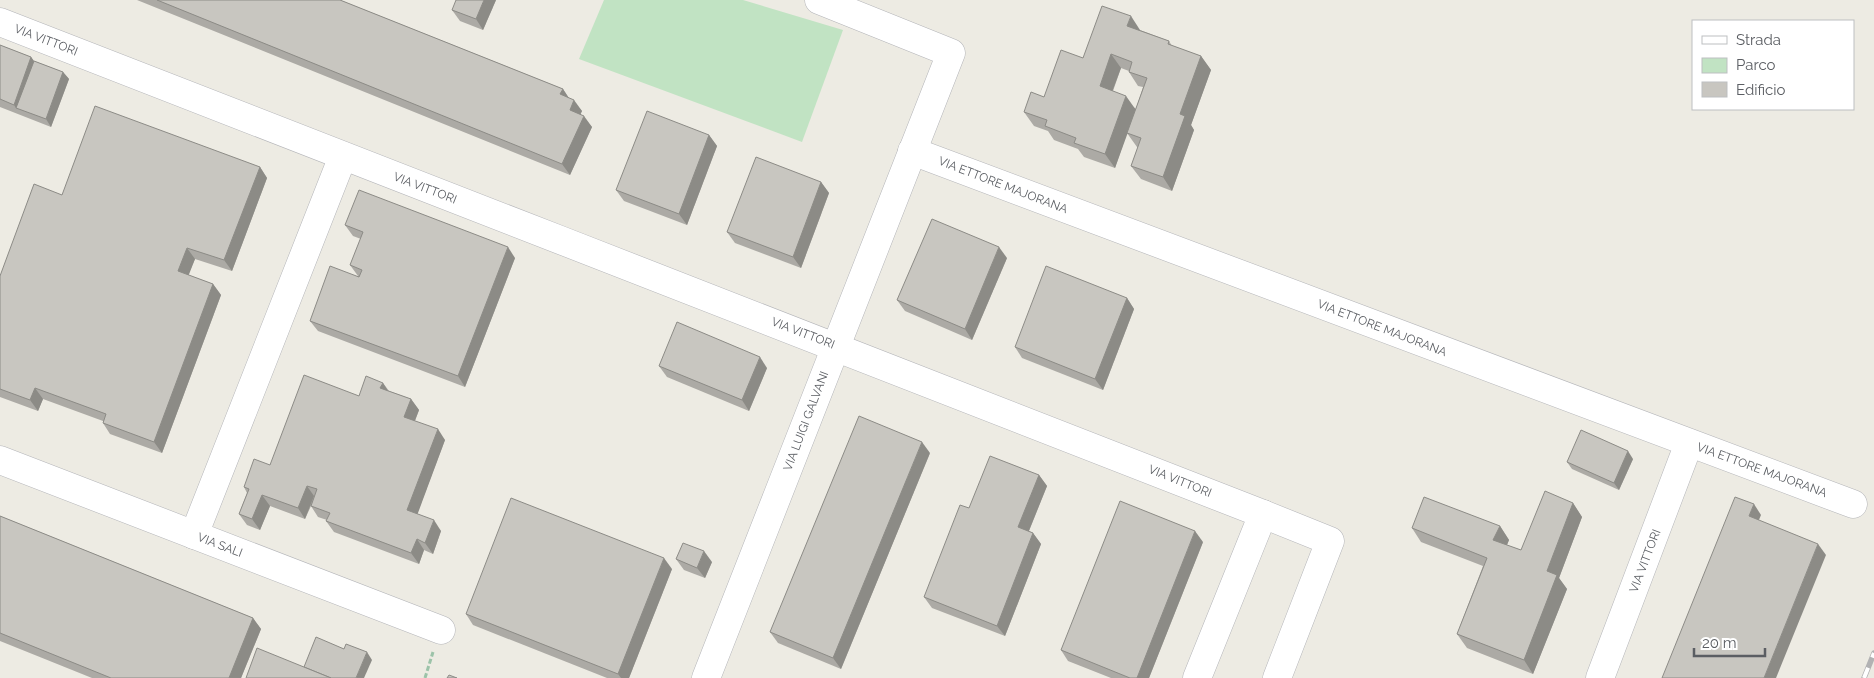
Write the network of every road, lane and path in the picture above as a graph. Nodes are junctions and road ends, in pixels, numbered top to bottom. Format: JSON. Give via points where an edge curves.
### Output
{"nodes":[{"id":1,"x":819,"y":0,"type":"edge"},
{"id":2,"x":0,"y":22,"type":"edge"},
{"id":3,"x":912,"y":151,"type":"junction"},
{"id":4,"x":343,"y":156,"type":"junction"},
{"id":5,"x":836,"y":346,"type":"junction"},
{"id":6,"x":1689,"y":443,"type":"junction"},
{"id":7,"x":0,"y":460,"type":"edge"},
{"id":8,"x":1853,"y":504,"type":"dead end"},
{"id":9,"x":1263,"y":514,"type":"junction"},
{"id":10,"x":194,"y":535,"type":"junction"},
{"id":11,"x":440,"y":630,"type":"dead end"},
{"id":12,"x":706,"y":678,"type":"edge"},
{"id":13,"x":1196,"y":678,"type":"edge"},
{"id":14,"x":1277,"y":678,"type":"edge"},
{"id":15,"x":1600,"y":678,"type":"edge"}],
"edges":[{"from":1,"to":3,"type":"street","name":"VIA LUIGI GALVANI","via":[[950,52]]},
{"from":2,"to":4,"type":"street","name":"VIA VITTORI"},
{"from":3,"to":5,"type":"street","name":"VIA LUIGI GALVANI"},
{"from":3,"to":6,"type":"street","name":"VIA ETTORE MAJORANA"},
{"from":4,"to":5,"type":"street","name":"VIA VITTORI"},
{"from":4,"to":10,"type":"street"},
{"from":5,"to":9,"type":"street","name":"VIA VITTORI"},
{"from":5,"to":12,"type":"street","name":"VIA LUIGI GALVANI"},
{"from":6,"to":8,"type":"street","name":"VIA ETTORE MAJORANA"},
{"from":6,"to":15,"type":"street","name":"VIA VITTORI"},
{"from":7,"to":10,"type":"street","name":"VIA SALI"},
{"from":9,"to":13,"type":"street"},
{"from":9,"to":14,"type":"street","name":"VIA VITTORI","via":[[1330,541]]},
{"from":10,"to":11,"type":"street","name":"VIA SALI"}]}
